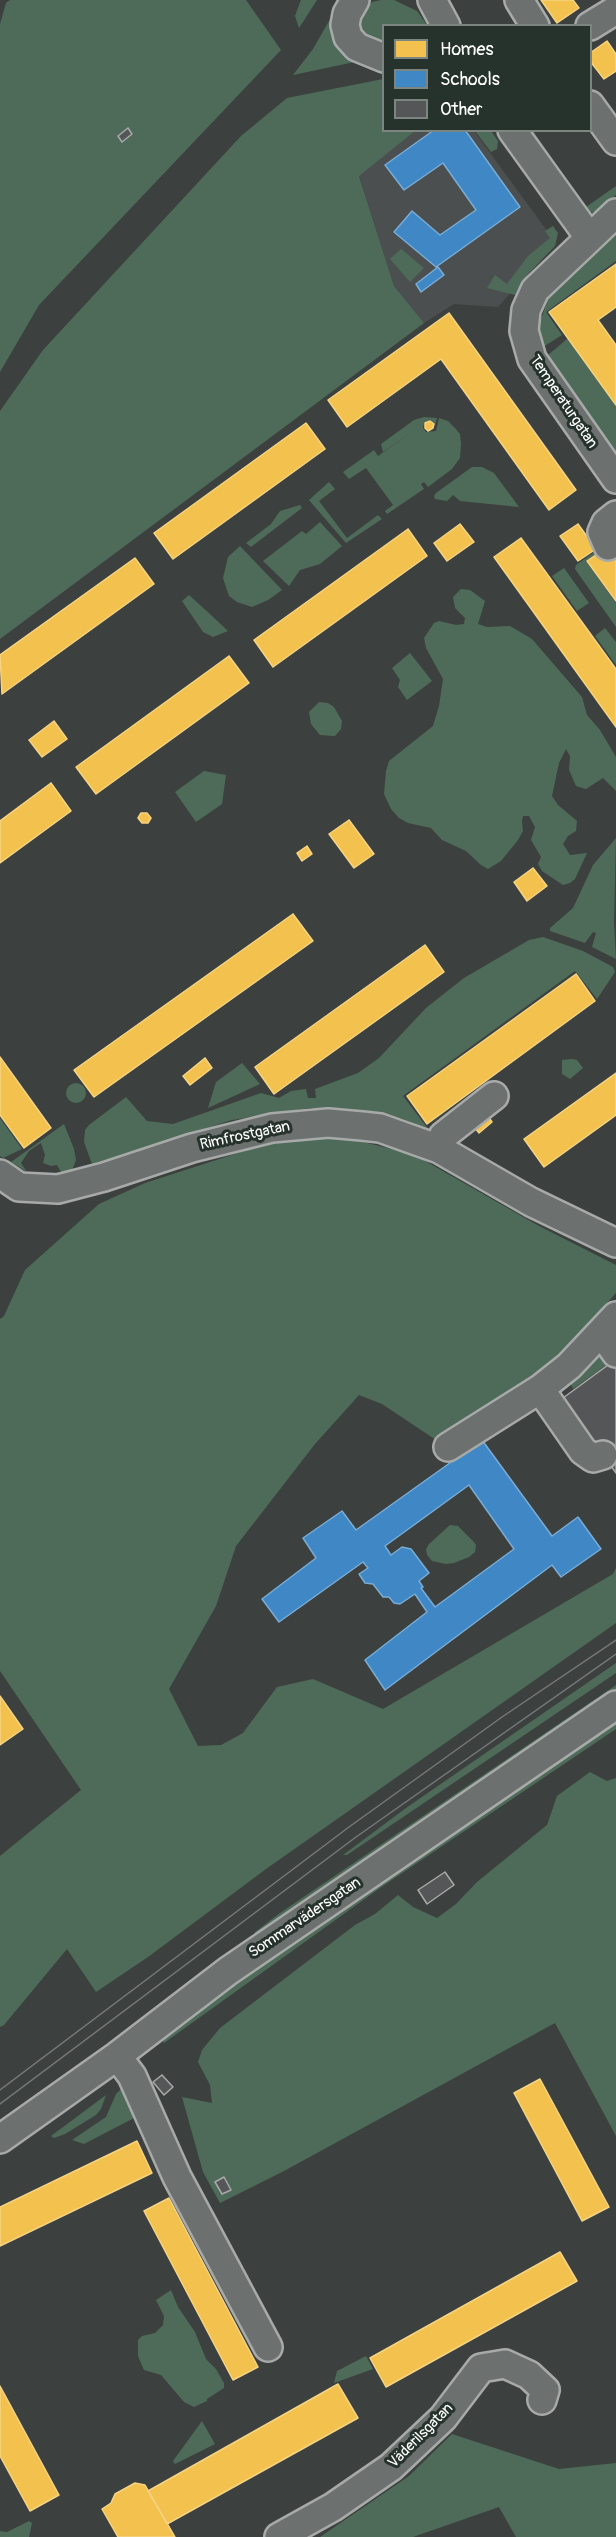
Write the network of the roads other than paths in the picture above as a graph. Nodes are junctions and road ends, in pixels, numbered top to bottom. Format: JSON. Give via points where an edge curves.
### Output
{"nodes":[{"id":1,"x":355,"y":0,"type":"edge"},
{"id":2,"x":519,"y":0,"type":"edge"},
{"id":3,"x":616,"y":10,"type":"edge"},
{"id":4,"x":535,"y":24,"type":"edge"},
{"id":5,"x":592,"y":25,"type":"edge"},
{"id":6,"x":382,"y":57,"type":"edge"},
{"id":7,"x":592,"y":106,"type":"edge"},
{"id":8,"x":513,"y":132,"type":"edge"},
{"id":9,"x":616,"y":141,"type":"edge"},
{"id":10,"x":616,"y":213,"type":"edge"},
{"id":11,"x":589,"y":237,"type":"junction"},
{"id":12,"x":616,"y":479,"type":"edge"},
{"id":13,"x":616,"y":515,"type":"edge"},
{"id":14,"x":608,"y":546,"type":"dead end"},
{"id":15,"x":494,"y":1096,"type":"dead end"},
{"id":16,"x":439,"y":1149,"type":"junction"},
{"id":17,"x":0,"y":1174,"type":"edge"},
{"id":18,"x":616,"y":1243,"type":"edge"},
{"id":19,"x":611,"y":1334,"type":"edge"},
{"id":20,"x":540,"y":1389,"type":"junction"},
{"id":21,"x":448,"y":1447,"type":"dead end"},
{"id":22,"x":603,"y":1455,"type":"dead end"},
{"id":23,"x":616,"y":1705,"type":"edge"},
{"id":24,"x":117,"y":2056,"type":"junction"},
{"id":25,"x":0,"y":2139,"type":"edge"},
{"id":26,"x":268,"y":2347,"type":"dead end"},
{"id":27,"x":542,"y":2400,"type":"dead end"},
{"id":28,"x":279,"y":2537,"type":"edge"}],
"edges":[{"from":1,"to":6,"type":"street","via":[[345,25],[348,37],[357,47]]},
{"from":2,"to":4,"type":"street"},
{"from":3,"to":5,"type":"street"},
{"from":7,"to":9,"type":"street"},
{"from":8,"to":11,"type":"street"},
{"from":10,"to":11,"type":"street","name":"Temperaturgatan"},
{"from":11,"to":12,"type":"street","name":"Temperaturgatan","via":[[535,290],[526,310],[524,331],[532,359]]},
{"from":13,"to":14,"type":"street","via":[[602,532]]},
{"from":15,"to":16,"type":"street","via":[[442,1136]]},
{"from":16,"to":17,"type":"street","name":"Rimfrostgatan","via":[[380,1128],[328,1123],[272,1128],[58,1189],[19,1187]]},
{"from":16,"to":18,"type":"street","name":"Rimfrostgatan","via":[[531,1202]]},
{"from":19,"to":20,"type":"street"},
{"from":20,"to":21,"type":"street"},
{"from":20,"to":22,"type":"street","via":[[574,1426],[589,1457]]},
{"from":23,"to":24,"type":"street","name":"Sommarvädersgatan","via":[[228,1971]]},
{"from":24,"to":25,"type":"street","name":"Sommarvädersgatan"},
{"from":24,"to":26,"type":"street","via":[[132,2076],[177,2177]]},
{"from":27,"to":28,"type":"street","name":"Väderilsgatan","via":[[546,2390],[529,2375],[505,2364],[481,2368],[443,2418],[391,2467],[333,2507]]}]}
